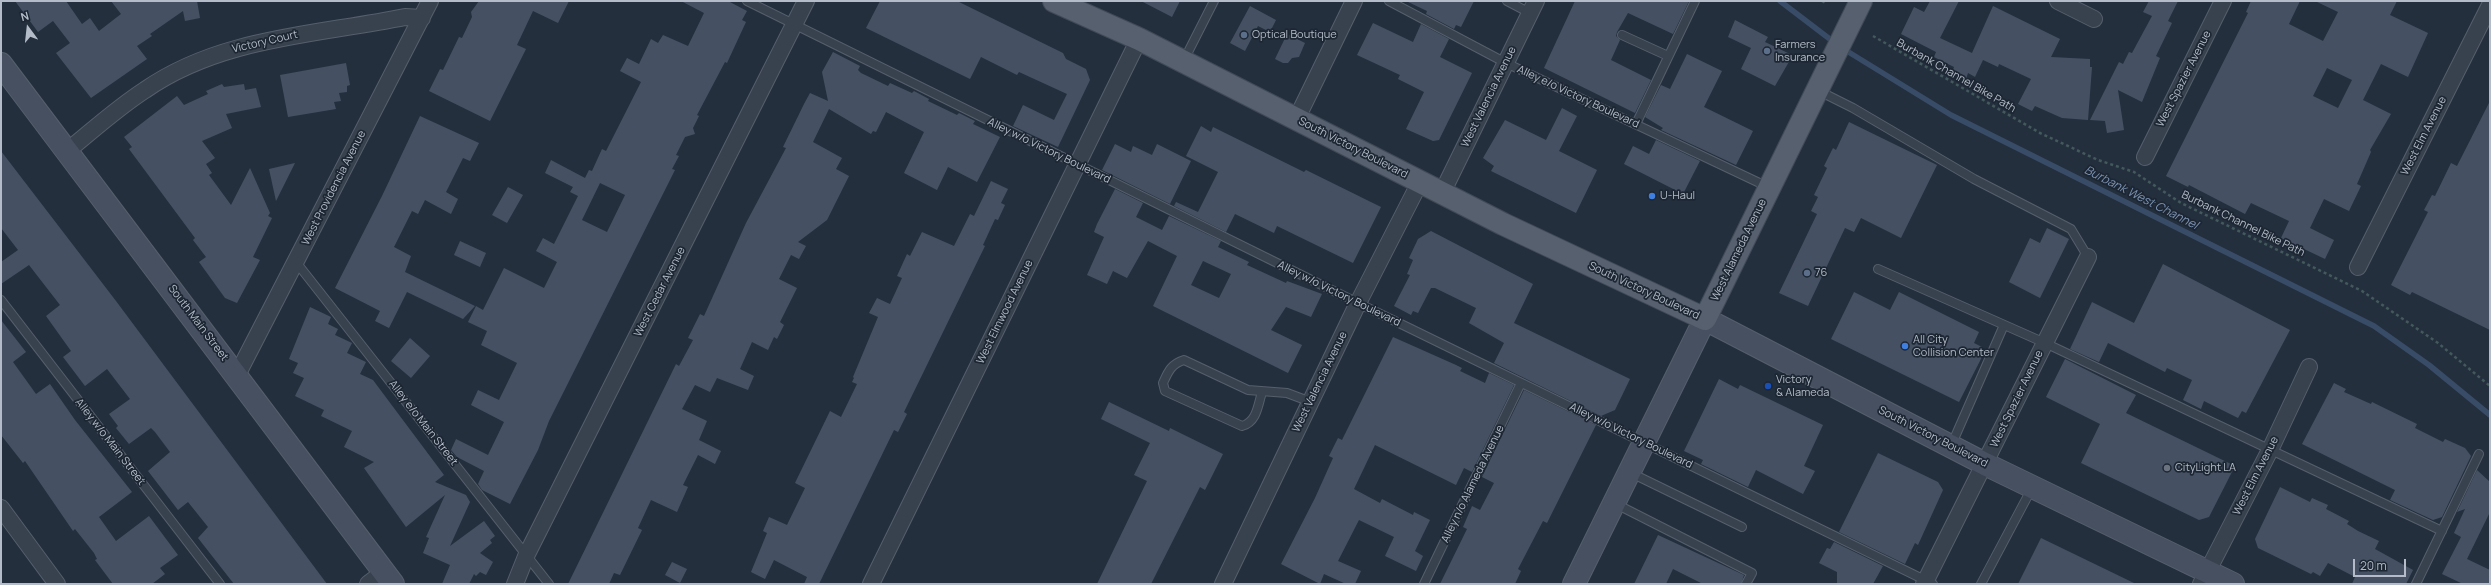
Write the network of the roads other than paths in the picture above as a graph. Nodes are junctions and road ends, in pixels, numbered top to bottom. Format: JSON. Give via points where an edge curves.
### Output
{"nodes":[{"id":1,"x":430,"y":1,"type":"edge"},
{"id":2,"x":747,"y":1,"type":"edge"},
{"id":3,"x":806,"y":1,"type":"edge"},
{"id":4,"x":1054,"y":1,"type":"edge"},
{"id":5,"x":1214,"y":1,"type":"edge"},
{"id":6,"x":1354,"y":1,"type":"edge"},
{"id":7,"x":1389,"y":1,"type":"edge"},
{"id":8,"x":1507,"y":1,"type":"edge"},
{"id":9,"x":1695,"y":1,"type":"edge"},
{"id":10,"x":1861,"y":1,"type":"edge"},
{"id":11,"x":2058,"y":1,"type":"edge"},
{"id":12,"x":2223,"y":1,"type":"edge"},
{"id":13,"x":2490,"y":5,"type":"edge"},
{"id":14,"x":1533,"y":7,"type":"edge"},
{"id":15,"x":422,"y":18,"type":"junction"},
{"id":16,"x":2094,"y":19,"type":"dead end"},
{"id":17,"x":794,"y":25,"type":"junction"},
{"id":18,"x":1622,"y":35,"type":"dead end"},
{"id":19,"x":1139,"y":39,"type":"junction"},
{"id":20,"x":1668,"y":56,"type":"junction"},
{"id":21,"x":1183,"y":62,"type":"junction"},
{"id":22,"x":1506,"y":63,"type":"junction"},
{"id":23,"x":1,"y":64,"type":"edge"},
{"id":24,"x":1819,"y":85,"type":"junction"},
{"id":25,"x":1296,"y":120,"type":"junction"},
{"id":26,"x":1636,"y":124,"type":"junction"},
{"id":27,"x":66,"y":152,"type":"junction"},
{"id":28,"x":2145,"y":157,"type":"dead end"},
{"id":29,"x":1078,"y":165,"type":"junction"},
{"id":30,"x":1420,"y":182,"type":"junction"},
{"id":31,"x":1768,"y":188,"type":"junction"},
{"id":32,"x":1442,"y":193,"type":"junction"},
{"id":33,"x":2088,"y":257,"type":"joint"},
{"id":34,"x":296,"y":262,"type":"junction"},
{"id":35,"x":2358,"y":267,"type":"dead end"},
{"id":36,"x":1878,"y":269,"type":"dead end"},
{"id":37,"x":1,"y":300,"type":"edge"},
{"id":38,"x":1358,"y":303,"type":"junction"},
{"id":39,"x":1705,"y":319,"type":"junction"},
{"id":40,"x":2004,"y":325,"type":"junction"},
{"id":41,"x":2045,"y":343,"type":"junction"},
{"id":42,"x":2309,"y":367,"type":"dead end"},
{"id":43,"x":237,"y":375,"type":"junction"},
{"id":44,"x":1521,"y":383,"type":"junction"},
{"id":45,"x":1262,"y":392,"type":"junction"},
{"id":46,"x":1311,"y":402,"type":"junction"},
{"id":47,"x":1644,"y":442,"type":"junction"},
{"id":48,"x":1951,"y":446,"type":"junction"},
{"id":49,"x":2270,"y":450,"type":"junction"},
{"id":50,"x":2479,"y":454,"type":"dead end"},
{"id":51,"x":1985,"y":464,"type":"junction"},
{"id":52,"x":1628,"y":472,"type":"junction"},
{"id":53,"x":2033,"y":487,"type":"junction"},
{"id":54,"x":1614,"y":502,"type":"junction"},
{"id":55,"x":1,"y":508,"type":"edge"},
{"id":56,"x":1742,"y":527,"type":"dead end"},
{"id":57,"x":2442,"y":531,"type":"junction"},
{"id":58,"x":527,"y":554,"type":"junction"},
{"id":59,"x":2204,"y":578,"type":"edge"},
{"id":60,"x":382,"y":580,"type":"edge"},
{"id":61,"x":1928,"y":583,"type":"edge"},
{"id":62,"x":57,"y":584,"type":"edge"},
{"id":63,"x":220,"y":584,"type":"edge"},
{"id":64,"x":514,"y":584,"type":"edge"},
{"id":65,"x":549,"y":584,"type":"edge"},
{"id":66,"x":871,"y":584,"type":"edge"},
{"id":67,"x":1223,"y":584,"type":"edge"},
{"id":68,"x":1424,"y":584,"type":"edge"},
{"id":69,"x":1574,"y":584,"type":"edge"},
{"id":70,"x":1746,"y":584,"type":"edge"},
{"id":71,"x":1981,"y":584,"type":"edge"},
{"id":72,"x":2233,"y":584,"type":"edge"},
{"id":73,"x":2416,"y":584,"type":"edge"}],
"edges":[{"from":1,"to":15,"type":"street","name":"West Providencia Avenue"},
{"from":2,"to":17,"type":"lane","name":"Alley w/o Victory Boulevard"},
{"from":3,"to":17,"type":"street","name":"West Cedar Avenue"},
{"from":4,"to":19,"type":"main road","name":"South Victory Boulevard"},
{"from":5,"to":21,"type":"lane"},
{"from":6,"to":25,"type":"street"},
{"from":7,"to":22,"type":"lane","name":"Alley e/o Victory Boulevard"},
{"from":8,"to":14,"type":"lane"},
{"from":9,"to":20,"type":"lane"},
{"from":10,"to":24,"type":"main road","name":"West Alameda Avenue"},
{"from":11,"to":16,"type":"street"},
{"from":12,"to":28,"type":"street","name":"West Spazier Avenue"},
{"from":13,"to":35,"type":"street","name":"West Elm Avenue"},
{"from":14,"to":22,"type":"street","name":"West Valencia Avenue"},
{"from":15,"to":27,"type":"street","name":"Victory Court","via":[[405,18],[301,34],[238,47],[195,63],[145,89]]},
{"from":15,"to":34,"type":"street","name":"West Providencia Avenue"},
{"from":17,"to":29,"type":"lane","name":"Alley w/o Victory Boulevard"},
{"from":17,"to":58,"type":"street","name":"West Cedar Avenue"},
{"from":18,"to":20,"type":"lane"},
{"from":19,"to":21,"type":"main road","name":"South Victory Boulevard"},
{"from":19,"to":29,"type":"street","name":"West Elmwood Avenue"},
{"from":20,"to":26,"type":"lane"},
{"from":21,"to":25,"type":"main road","name":"South Victory Boulevard"},
{"from":22,"to":26,"type":"lane","name":"Alley e/o Victory Boulevard"},
{"from":22,"to":32,"type":"street","name":"West Valencia Avenue"},
{"from":23,"to":27,"type":"main road","name":"South Main Street"},
{"from":24,"to":31,"type":"main road","name":"West Alameda Avenue"},
{"from":24,"to":33,"type":"lane","via":[[1853,108],[1974,179],[2071,229]]},
{"from":25,"to":30,"type":"main road","name":"South Victory Boulevard"},
{"from":26,"to":31,"type":"lane","name":"Alley e/o Victory Boulevard"},
{"from":27,"to":43,"type":"main road","name":"South Main Street"},
{"from":29,"to":38,"type":"lane","name":"Alley w/o Victory Boulevard"},
{"from":29,"to":66,"type":"street","name":"West Elmwood Avenue"},
{"from":30,"to":32,"type":"main road","name":"South Victory Boulevard"},
{"from":30,"to":38,"type":"street","name":"West Valencia Avenue"},
{"from":31,"to":39,"type":"main road","name":"West Alameda Avenue"},
{"from":32,"to":39,"type":"main road","name":"South Victory Boulevard","via":[[1502,224]]},
{"from":33,"to":41,"type":"street","name":"West Spazier Avenue"},
{"from":34,"to":43,"type":"street","name":"West Providencia Avenue"},
{"from":34,"to":58,"type":"lane","name":"Alley e/o Main Street"},
{"from":36,"to":40,"type":"lane"},
{"from":37,"to":63,"type":"lane","name":"Alley w/o Main Street"},
{"from":38,"to":44,"type":"lane","name":"Alley w/o Victory Boulevard"},
{"from":38,"to":46,"type":"street","name":"West Valencia Avenue"},
{"from":39,"to":47,"type":"main road","name":"West Alameda Avenue"},
{"from":39,"to":48,"type":"main road","name":"South Victory Boulevard"},
{"from":40,"to":41,"type":"lane"},
{"from":40,"to":48,"type":"lane"},
{"from":41,"to":49,"type":"lane"},
{"from":41,"to":51,"type":"street","name":"West Spazier Avenue"},
{"from":42,"to":49,"type":"street","name":"West Elm Avenue"},
{"from":43,"to":60,"type":"main road","name":"South Main Street"},
{"from":44,"to":47,"type":"lane","name":"Alley w/o Victory Boulevard"},
{"from":44,"to":68,"type":"lane","name":"Alley n/o Alameda Avenue"},
{"from":45,"to":45,"type":"lane","via":[[1248,390],[1184,360],[1176,362],[1170,368],[1163,384],[1165,391],[1242,426],[1254,419]]},
{"from":45,"to":46,"type":"lane","via":[[1287,393]]},
{"from":46,"to":67,"type":"street","name":"West Valencia Avenue"},
{"from":47,"to":52,"type":"main road","name":"West Alameda Avenue"},
{"from":47,"to":61,"type":"lane","name":"Alley w/o Victory Boulevard"},
{"from":48,"to":51,"type":"main road","name":"South Victory Boulevard"},
{"from":49,"to":57,"type":"lane"},
{"from":49,"to":59,"type":"street","name":"West Elm Avenue"},
{"from":50,"to":57,"type":"lane"},
{"from":51,"to":53,"type":"main road","name":"South Victory Boulevard"},
{"from":51,"to":61,"type":"street","name":"West Spazier Avenue"},
{"from":52,"to":54,"type":"main road","name":"West Alameda Avenue"},
{"from":52,"to":56,"type":"lane"},
{"from":53,"to":59,"type":"main road","name":"South Victory Boulevard"},
{"from":53,"to":71,"type":"lane"},
{"from":54,"to":69,"type":"main road","name":"West Alameda Avenue"},
{"from":54,"to":70,"type":"lane","via":[[1752,573]]},
{"from":55,"to":62,"type":"street"},
{"from":57,"to":73,"type":"lane"},
{"from":58,"to":64,"type":"street","name":"West Cedar Avenue"},
{"from":58,"to":65,"type":"lane","name":"Alley e/o Main Street"},
{"from":59,"to":72,"type":"main road","name":"South Victory Boulevard"}]}
